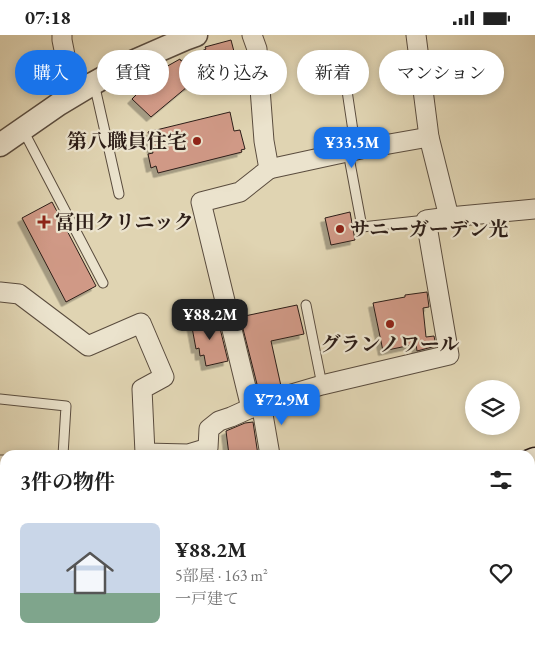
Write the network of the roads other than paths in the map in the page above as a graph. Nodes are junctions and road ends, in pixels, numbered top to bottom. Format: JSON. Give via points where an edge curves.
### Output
{"nodes":[{"id":1,"x":62,"y":35,"type":"edge"},
{"id":2,"x":196,"y":35,"type":"edge"},
{"id":3,"x":252,"y":35,"type":"edge"},
{"id":4,"x":416,"y":35,"type":"edge"},
{"id":5,"x":64,"y":50,"type":"edge"},
{"id":6,"x":94,"y":83,"type":"junction"},
{"id":7,"x":87,"y":87,"type":"edge"},
{"id":8,"x":73,"y":95,"type":"edge"},
{"id":9,"x":347,"y":95,"type":"edge"},
{"id":10,"x":22,"y":130,"type":"junction"},
{"id":11,"x":430,"y":137,"type":"junction"},
{"id":12,"x":0,"y":145,"type":"edge"},
{"id":13,"x":352,"y":151,"type":"junction"},
{"id":14,"x":269,"y":169,"type":"junction"},
{"id":15,"x":120,"y":194,"type":"dead end"},
{"id":16,"x":535,"y":209,"type":"edge"},
{"id":17,"x":448,"y":217,"type":"junction"},
{"id":18,"x":426,"y":221,"type":"junction"},
{"id":19,"x":103,"y":283,"type":"dead end"},
{"id":20,"x":0,"y":292,"type":"edge"},
{"id":21,"x":306,"y":305,"type":"dead end"},
{"id":22,"x":322,"y":385,"type":"junction"},
{"id":23,"x":0,"y":399,"type":"edge"},
{"id":24,"x":256,"y":406,"type":"junction"},
{"id":25,"x":63,"y":450,"type":"edge"},
{"id":26,"x":145,"y":450,"type":"edge"},
{"id":27,"x":201,"y":450,"type":"edge"},
{"id":28,"x":269,"y":450,"type":"edge"}],
"edges":[{"from":1,"to":5,"type":"street"},
{"from":2,"to":6,"type":"street","via":[[130,63]]},
{"from":3,"to":14,"type":"street","via":[[257,49]]},
{"from":4,"to":11,"type":"street"},
{"from":6,"to":7,"type":"street"},
{"from":6,"to":15,"type":"lane"},
{"from":8,"to":10,"type":"street"},
{"from":9,"to":13,"type":"lane"},
{"from":10,"to":12,"type":"street"},
{"from":10,"to":19,"type":"lane"},
{"from":11,"to":13,"type":"street"},
{"from":11,"to":17,"type":"street"},
{"from":13,"to":14,"type":"street"},
{"from":13,"to":18,"type":"lane","via":[[362,227]]},
{"from":14,"to":24,"type":"street","via":[[240,192],[201,202]]},
{"from":16,"to":17,"type":"street"},
{"from":17,"to":18,"type":"street"},
{"from":18,"to":22,"type":"street","via":[[449,355]]},
{"from":20,"to":26,"type":"street","via":[[19,294],[88,346],[141,323],[164,377],[142,389]]},
{"from":21,"to":22,"type":"lane"},
{"from":22,"to":24,"type":"street"},
{"from":23,"to":25,"type":"lane","via":[[66,406]]},
{"from":24,"to":27,"type":"street","via":[[219,421],[209,429],[208,448]]},
{"from":24,"to":28,"type":"street"}]}
